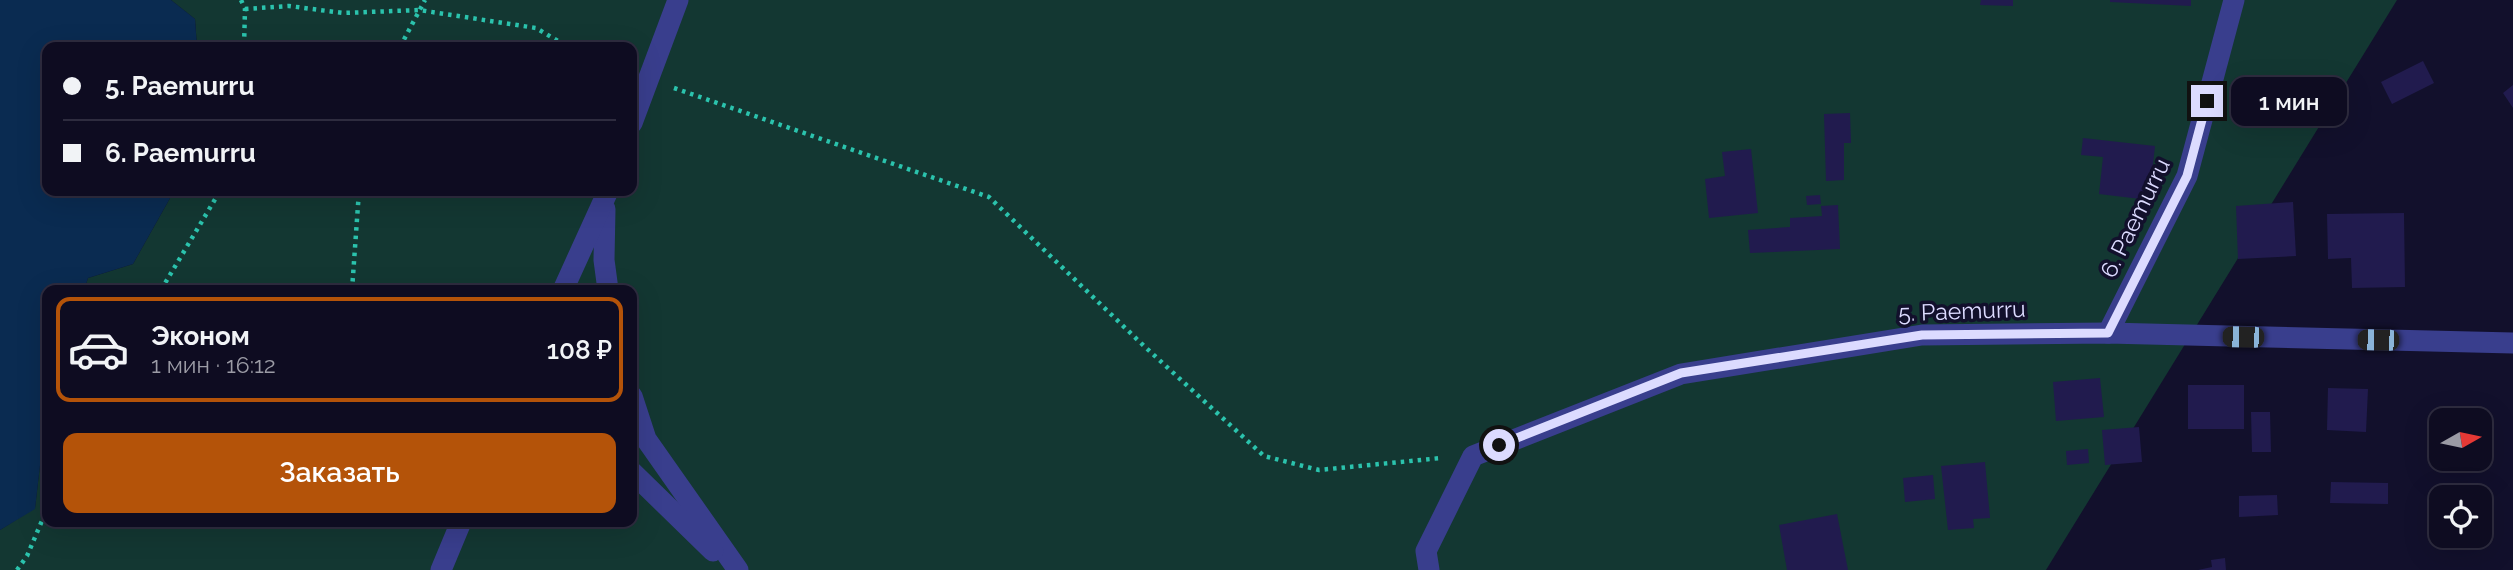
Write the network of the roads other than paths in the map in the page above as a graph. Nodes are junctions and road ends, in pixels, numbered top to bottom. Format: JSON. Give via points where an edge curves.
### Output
{"nodes":[{"id":1,"x":678,"y":0,"type":"edge"},
{"id":2,"x":2234,"y":0,"type":"edge"},
{"id":3,"x":637,"y":109,"type":"edge"},
{"id":4,"x":606,"y":196,"type":"edge"},
{"id":5,"x":606,"y":196,"type":"edge"},
{"id":6,"x":565,"y":285,"type":"edge"},
{"id":7,"x":607,"y":285,"type":"edge"},
{"id":8,"x":2108,"y":333,"type":"junction"},
{"id":9,"x":2513,"y":343,"type":"edge"},
{"id":10,"x":637,"y":411,"type":"edge"},
{"id":11,"x":637,"y":477,"type":"edge"},
{"id":12,"x":637,"y":493,"type":"edge"},
{"id":13,"x":458,"y":527,"type":"edge"},
{"id":14,"x":441,"y":570,"type":"edge"},
{"id":15,"x":733,"y":570,"type":"edge"},
{"id":16,"x":1429,"y":570,"type":"edge"}],
"edges":[{"from":1,"to":3,"type":"street"},
{"from":2,"to":8,"type":"street","name":"6. Paemurru","via":[[2187,176]]},
{"from":4,"to":6,"type":"street"},
{"from":5,"to":7,"type":"street"},
{"from":8,"to":9,"type":"street","name":"5. Paemurru"},
{"from":8,"to":16,"type":"street","name":"5. Paemurru","via":[[1922,335],[1681,373],[1474,456],[1426,551]]},
{"from":10,"to":15,"type":"street","via":[[646,439]]},
{"from":11,"to":15,"type":"street"},
{"from":12,"to":15,"type":"street"},
{"from":13,"to":14,"type":"street"}]}
